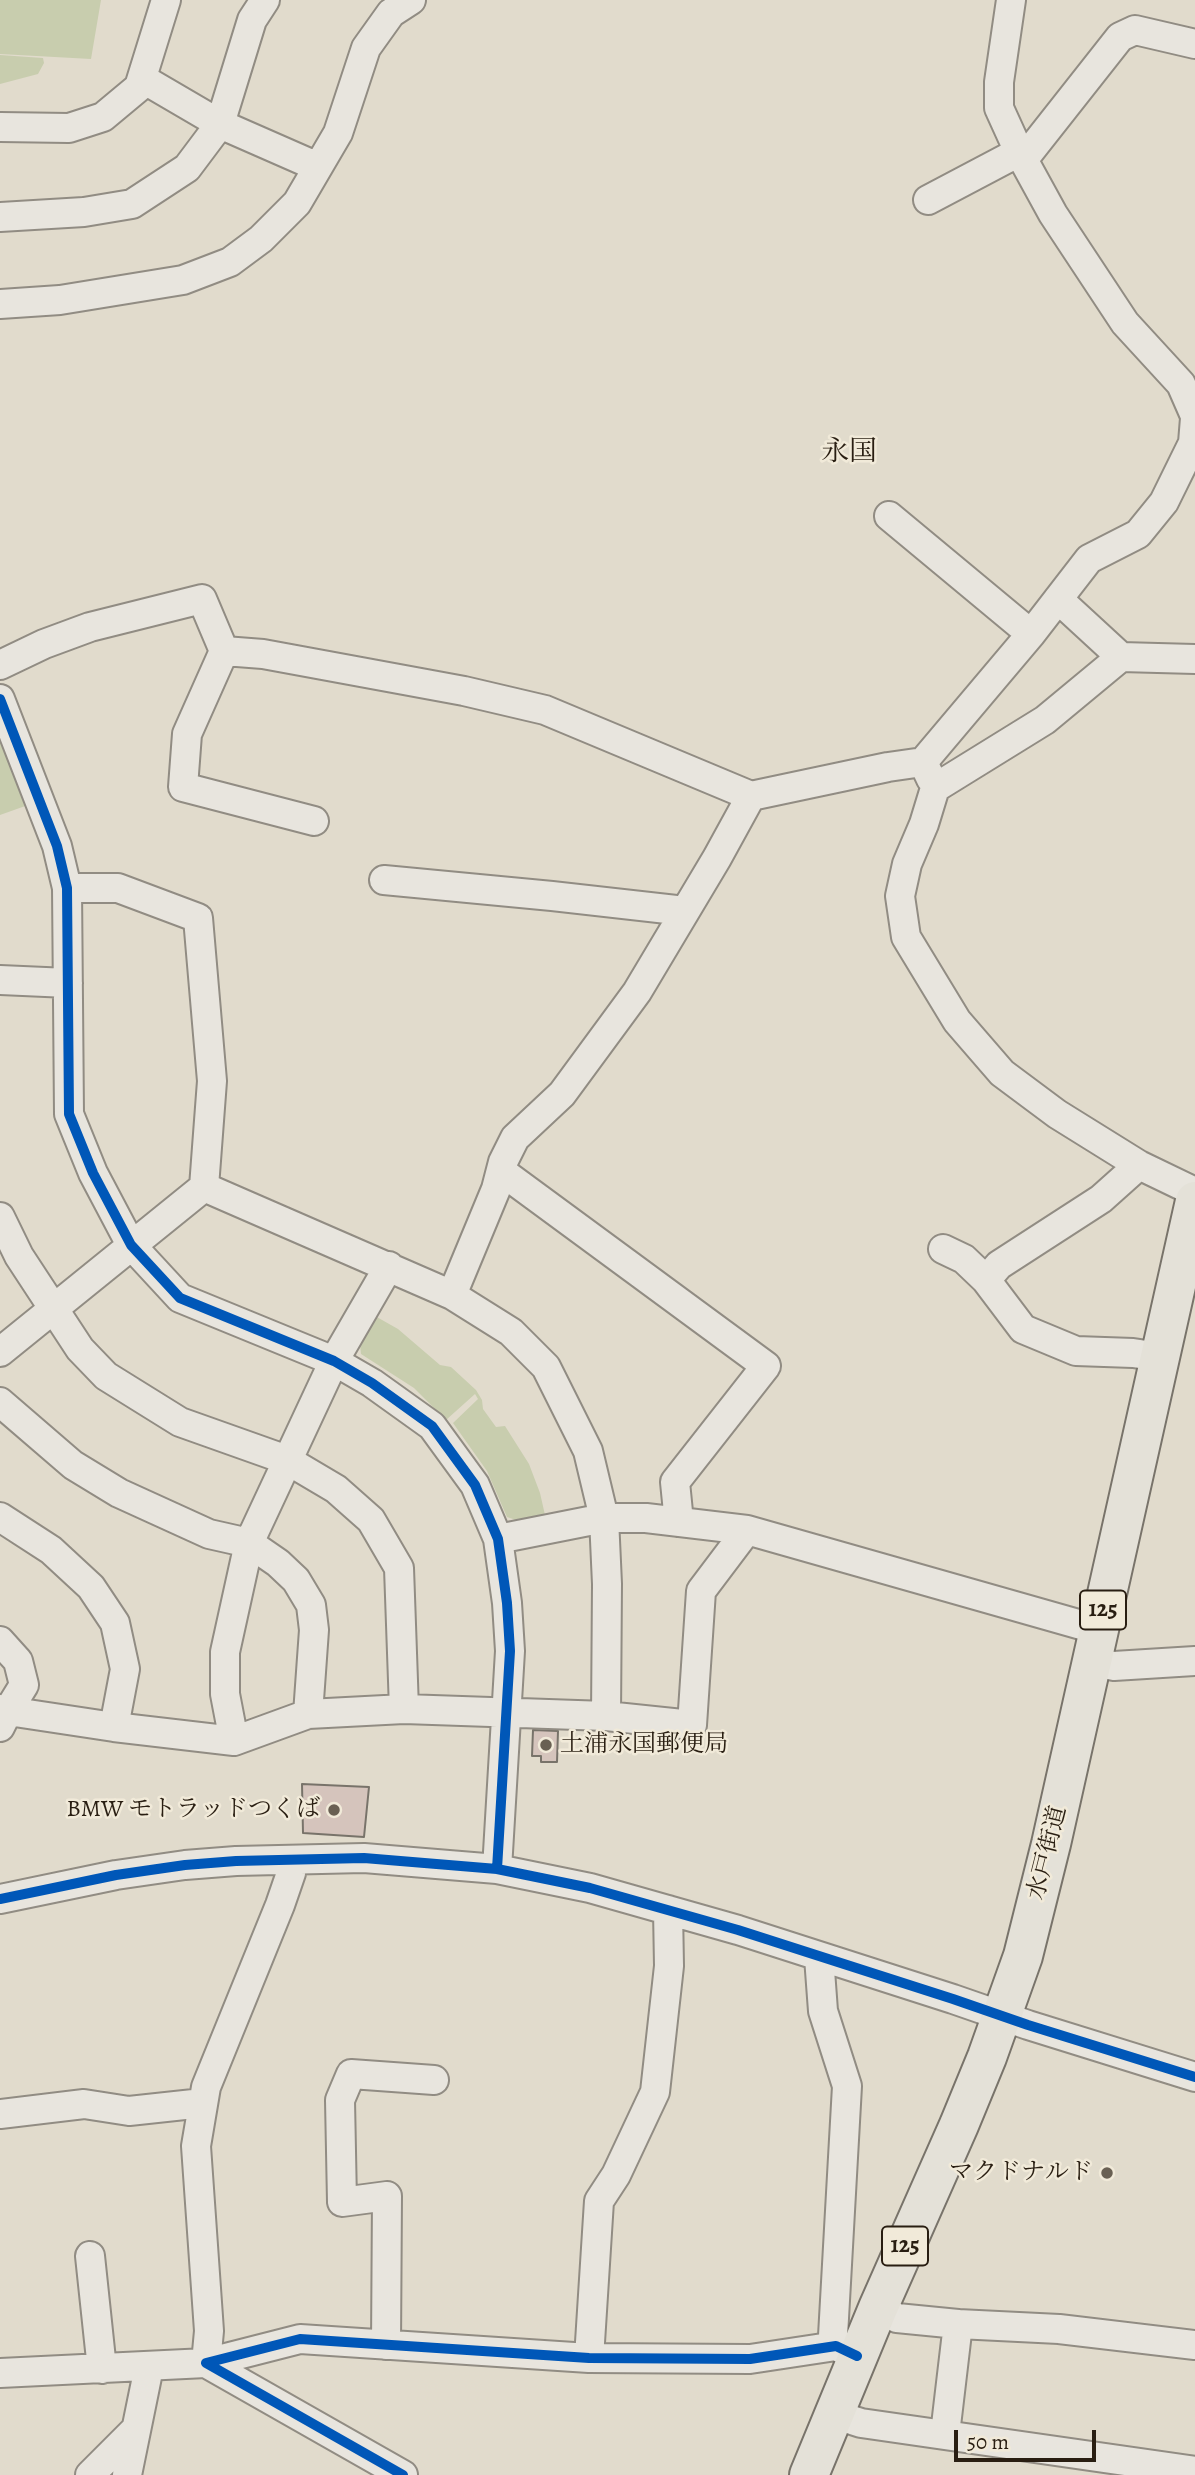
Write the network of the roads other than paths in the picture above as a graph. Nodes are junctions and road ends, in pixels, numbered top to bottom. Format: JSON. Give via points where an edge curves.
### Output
{"nodes":[{"id":1,"x":166,"y":0,"type":"edge"},
{"id":2,"x":265,"y":0,"type":"edge"},
{"id":3,"x":411,"y":0,"type":"edge"},
{"id":4,"x":1012,"y":0,"type":"edge"},
{"id":5,"x":1195,"y":44,"type":"edge"},
{"id":6,"x":143,"y":79,"type":"junction"},
{"id":7,"x":220,"y":124,"type":"junction"},
{"id":8,"x":0,"y":127,"type":"edge"},
{"id":9,"x":1021,"y":156,"type":"junction"},
{"id":10,"x":318,"y":167,"type":"junction"},
{"id":11,"x":928,"y":200,"type":"dead end"},
{"id":12,"x":0,"y":217,"type":"edge"},
{"id":13,"x":0,"y":304,"type":"edge"},
{"id":14,"x":1188,"y":383,"type":"edge"},
{"id":15,"x":1195,"y":417,"type":"edge"},
{"id":16,"x":888,"y":516,"type":"dead end"},
{"id":17,"x":1058,"y":599,"type":"junction"},
{"id":18,"x":1031,"y":634,"type":"junction"},
{"id":19,"x":223,"y":651,"type":"junction"},
{"id":20,"x":1121,"y":657,"type":"junction"},
{"id":21,"x":1195,"y":659,"type":"edge"},
{"id":22,"x":0,"y":665,"type":"edge"},
{"id":23,"x":0,"y":699,"type":"edge"},
{"id":24,"x":923,"y":762,"type":"junction"},
{"id":25,"x":935,"y":788,"type":"junction"},
{"id":26,"x":751,"y":796,"type":"junction"},
{"id":27,"x":314,"y":821,"type":"dead end"},
{"id":28,"x":384,"y":880,"type":"dead end"},
{"id":29,"x":67,"y":888,"type":"junction"},
{"id":30,"x":685,"y":911,"type":"junction"},
{"id":31,"x":0,"y":980,"type":"edge"},
{"id":32,"x":68,"y":983,"type":"junction"},
{"id":33,"x":1139,"y":1165,"type":"junction"},
{"id":34,"x":501,"y":1171,"type":"junction"},
{"id":35,"x":204,"y":1187,"type":"junction"},
{"id":36,"x":1195,"y":1192,"type":"edge"},
{"id":37,"x":1195,"y":1201,"type":"edge"},
{"id":38,"x":0,"y":1217,"type":"edge"},
{"id":39,"x":131,"y":1245,"type":"junction"},
{"id":40,"x":943,"y":1249,"type":"dead end"},
{"id":41,"x":389,"y":1266,"type":"junction"},
{"id":42,"x":986,"y":1280,"type":"junction"},
{"id":43,"x":452,"y":1295,"type":"junction"},
{"id":44,"x":55,"y":1307,"type":"junction"},
{"id":45,"x":0,"y":1352,"type":"edge"},
{"id":46,"x":1160,"y":1357,"type":"junction"},
{"id":47,"x":334,"y":1361,"type":"junction"},
{"id":48,"x":0,"y":1402,"type":"edge"},
{"id":49,"x":287,"y":1461,"type":"junction"},
{"id":50,"x":0,"y":1517,"type":"edge"},
{"id":51,"x":604,"y":1518,"type":"junction"},
{"id":52,"x":679,"y":1522,"type":"junction"},
{"id":53,"x":747,"y":1530,"type":"junction"},
{"id":54,"x":498,"y":1539,"type":"junction"},
{"id":55,"x":250,"y":1543,"type":"junction"},
{"id":56,"x":0,"y":1641,"type":"edge"},
{"id":57,"x":1095,"y":1646,"type":"junction"},
{"id":58,"x":1195,"y":1661,"type":"edge"},
{"id":59,"x":404,"y":1709,"type":"junction"},
{"id":60,"x":508,"y":1712,"type":"junction"},
{"id":61,"x":308,"y":1714,"type":"junction"},
{"id":62,"x":3,"y":1716,"type":"edge"},
{"id":63,"x":606,"y":1716,"type":"junction"},
{"id":64,"x":114,"y":1727,"type":"junction"},
{"id":65,"x":234,"y":1741,"type":"junction"},
{"id":66,"x":293,"y":1861,"type":"junction"},
{"id":67,"x":497,"y":1869,"type":"junction"},
{"id":68,"x":0,"y":1899,"type":"edge"},
{"id":69,"x":668,"y":1910,"type":"junction"},
{"id":70,"x":819,"y":1957,"type":"junction"},
{"id":71,"x":1002,"y":2016,"type":"junction"},
{"id":72,"x":1195,"y":2077,"type":"edge"},
{"id":73,"x":434,"y":2080,"type":"dead end"},
{"id":74,"x":203,"y":2103,"type":"junction"},
{"id":75,"x":0,"y":2114,"type":"edge"},
{"id":76,"x":90,"y":2256,"type":"dead end"},
{"id":77,"x":878,"y":2308,"type":"junction"},
{"id":78,"x":958,"y":2324,"type":"junction"},
{"id":79,"x":386,"y":2345,"type":"junction"},
{"id":80,"x":1195,"y":2345,"type":"edge"},
{"id":81,"x":847,"y":2351,"type":"junction"},
{"id":82,"x":589,"y":2358,"type":"junction"},
{"id":83,"x":206,"y":2363,"type":"junction"},
{"id":84,"x":149,"y":2367,"type":"junction"},
{"id":85,"x":102,"y":2369,"type":"junction"},
{"id":86,"x":0,"y":2373,"type":"edge"},
{"id":87,"x":833,"y":2414,"type":"junction"},
{"id":88,"x":136,"y":2429,"type":"junction"},
{"id":89,"x":944,"y":2434,"type":"junction"},
{"id":90,"x":1195,"y":2471,"type":"edge"},
{"id":91,"x":90,"y":2475,"type":"edge"},
{"id":92,"x":127,"y":2475,"type":"edge"},
{"id":93,"x":403,"y":2475,"type":"edge"},
{"id":94,"x":809,"y":2475,"type":"edge"}],
"edges":[{"from":1,"to":6,"type":"street"},
{"from":2,"to":7,"type":"street","via":[[252,20]]},
{"from":3,"to":10,"type":"street","via":[[391,13],[366,48],[338,133]]},
{"from":4,"to":9,"type":"street","via":[[999,108]]},
{"from":5,"to":9,"type":"street","via":[[1135,30],[1120,37]]},
{"from":6,"to":7,"type":"street"},
{"from":6,"to":8,"type":"street","via":[[103,117],[69,128]]},
{"from":7,"to":10,"type":"street"},
{"from":7,"to":12,"type":"street","via":[[187,168],[132,204]]},
{"from":9,"to":11,"type":"street"},
{"from":9,"to":14,"type":"street","via":[[1125,323]]},
{"from":10,"to":13,"type":"street","via":[[297,203],[261,239],[230,262],[198,276],[60,300]]},
{"from":14,"to":15,"type":"street"},
{"from":15,"to":17,"type":"street","via":[[1193,443],[1164,502],[1138,534],[1089,559]]},
{"from":16,"to":18,"type":"street"},
{"from":17,"to":18,"type":"street"},
{"from":17,"to":20,"type":"street"},
{"from":18,"to":24,"type":"street"},
{"from":19,"to":22,"type":"street","via":[[202,599],[90,627]]},
{"from":19,"to":26,"type":"street","via":[[263,654],[545,710]]},
{"from":19,"to":27,"type":"street","via":[[187,734],[183,787]]},
{"from":20,"to":21,"type":"street"},
{"from":20,"to":25,"type":"street","via":[[1045,720]]},
{"from":23,"to":29,"type":"street","via":[[57,846]]},
{"from":24,"to":25,"type":"street"},
{"from":24,"to":26,"type":"street"},
{"from":25,"to":33,"type":"street","via":[[900,897],[906,937],[957,1021],[1002,1073]]},
{"from":26,"to":30,"type":"street"},
{"from":28,"to":30,"type":"street"},
{"from":29,"to":32,"type":"street"},
{"from":29,"to":35,"type":"street","via":[[118,888],[198,918],[212,1081]]},
{"from":30,"to":34,"type":"street","via":[[637,992],[562,1094],[515,1138]]},
{"from":31,"to":32,"type":"street"},
{"from":32,"to":39,"type":"street","via":[[69,1114],[93,1173]]},
{"from":33,"to":36,"type":"street"},
{"from":33,"to":42,"type":"street","via":[[1101,1199],[999,1265]]},
{"from":34,"to":43,"type":"street"},
{"from":34,"to":52,"type":"street","via":[[766,1366],[675,1482]]},
{"from":35,"to":39,"type":"street"},
{"from":35,"to":41,"type":"street"},
{"from":37,"to":46,"type":"highway","name":"水戸街道","number":"125"},
{"from":38,"to":44,"type":"street","via":[[19,1256]]},
{"from":39,"to":44,"type":"street"},
{"from":39,"to":47,"type":"street","via":[[180,1298]]},
{"from":40,"to":42,"type":"street","via":[[964,1259]]},
{"from":41,"to":43,"type":"street"},
{"from":41,"to":47,"type":"street"},
{"from":42,"to":46,"type":"street","via":[[1023,1329],[1076,1351]]},
{"from":43,"to":51,"type":"street","via":[[511,1332],[546,1367],[588,1451]]},
{"from":44,"to":45,"type":"street"},
{"from":44,"to":49,"type":"street","via":[[80,1349],[106,1376],[180,1422]]},
{"from":46,"to":57,"type":"highway","name":"水戸街道","number":"125"},
{"from":47,"to":49,"type":"street"},
{"from":47,"to":54,"type":"street","via":[[432,1426],[475,1485]]},
{"from":48,"to":55,"type":"street","via":[[73,1465],[119,1493],[209,1534]]},
{"from":49,"to":55,"type":"street"},
{"from":49,"to":59,"type":"street","via":[[337,1489],[371,1521],[400,1568]]},
{"from":50,"to":64,"type":"street","via":[[51,1550],[91,1587],[115,1623],[125,1669]]},
{"from":51,"to":52,"type":"street"},
{"from":51,"to":54,"type":"street"},
{"from":51,"to":63,"type":"street"},
{"from":52,"to":53,"type":"street"},
{"from":53,"to":57,"type":"street"},
{"from":53,"to":63,"type":"street","via":[[701,1591],[692,1725]]},
{"from":54,"to":60,"type":"street","via":[[510,1651]]},
{"from":55,"to":61,"type":"street","via":[[296,1580],[311,1605],[314,1630]]},
{"from":55,"to":65,"type":"street","via":[[225,1652],[225,1694]]},
{"from":56,"to":62,"type":"street","via":[[18,1661],[24,1685]]},
{"from":57,"to":58,"type":"street","via":[[1114,1666]]},
{"from":57,"to":71,"type":"highway","name":"水戸街道","number":"125","via":[[1048,1857]]},
{"from":59,"to":60,"type":"street"},
{"from":59,"to":61,"type":"street"},
{"from":60,"to":63,"type":"street"},
{"from":60,"to":67,"type":"street"},
{"from":61,"to":65,"type":"street"},
{"from":62,"to":64,"type":"street"},
{"from":64,"to":65,"type":"street"},
{"from":66,"to":67,"type":"street","via":[[364,1858]]},
{"from":66,"to":68,"type":"street","via":[[185,1865]]},
{"from":66,"to":74,"type":"street"},
{"from":67,"to":69,"type":"street"},
{"from":69,"to":70,"type":"street"},
{"from":69,"to":82,"type":"street","via":[[669,1966],[655,2092],[599,2201]]},
{"from":70,"to":71,"type":"street"},
{"from":70,"to":81,"type":"street","via":[[822,2011],[847,2086],[834,2336]]},
{"from":71,"to":72,"type":"street"},
{"from":71,"to":77,"type":"highway","name":"水戸街道","number":"125"},
{"from":73,"to":79,"type":"street","via":[[351,2074],[340,2100],[342,2202],[387,2196]]},
{"from":74,"to":75,"type":"street","via":[[129,2111],[83,2104]]},
{"from":74,"to":83,"type":"street","via":[[196,2146],[209,2331]]},
{"from":76,"to":85,"type":"street"},
{"from":77,"to":78,"type":"street","via":[[897,2318]]},
{"from":77,"to":81,"type":"highway","name":"水戸街道","number":"125"},
{"from":78,"to":80,"type":"street","via":[[1059,2329]]},
{"from":78,"to":89,"type":"street"},
{"from":79,"to":82,"type":"street"},
{"from":79,"to":83,"type":"street","via":[[300,2339]]},
{"from":81,"to":82,"type":"street","via":[[750,2359]]},
{"from":81,"to":87,"type":"highway","name":"水戸街道","number":"125"},
{"from":83,"to":84,"type":"street"},
{"from":83,"to":93,"type":"street"},
{"from":84,"to":85,"type":"street"},
{"from":84,"to":88,"type":"street"},
{"from":85,"to":86,"type":"street"},
{"from":87,"to":89,"type":"street","via":[[861,2423]]},
{"from":87,"to":94,"type":"highway","name":"水戸街道","number":"125"},
{"from":88,"to":91,"type":"street"},
{"from":88,"to":92,"type":"street"},
{"from":89,"to":90,"type":"street"}]}
